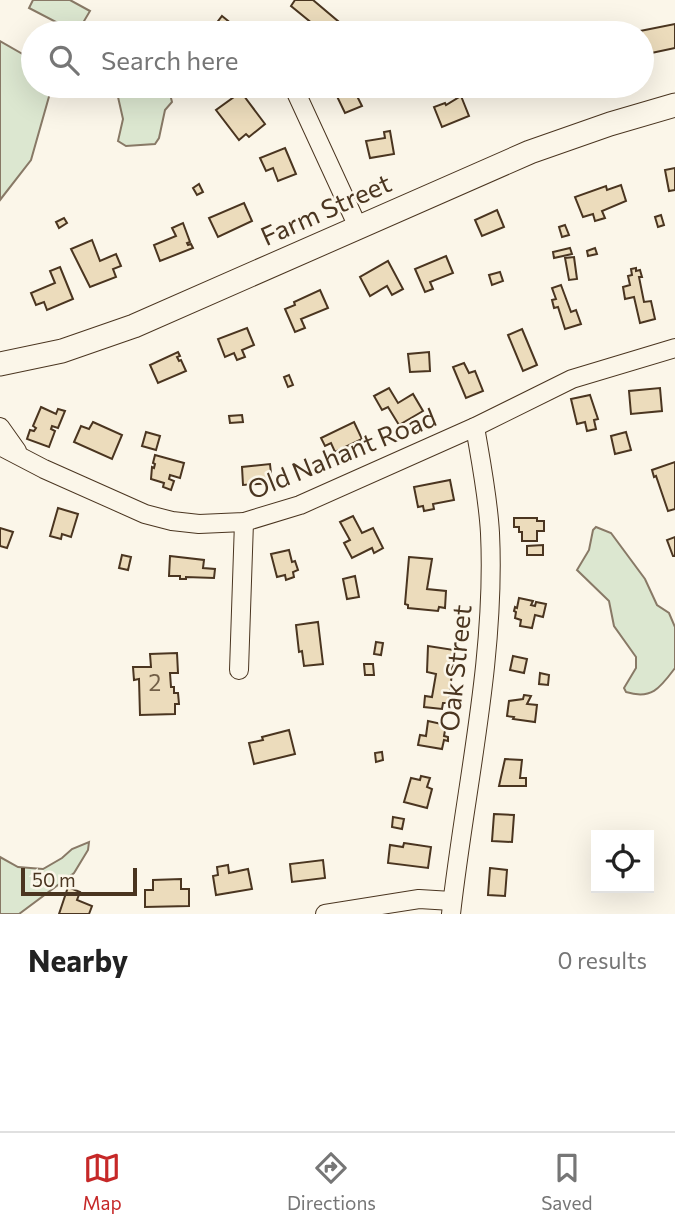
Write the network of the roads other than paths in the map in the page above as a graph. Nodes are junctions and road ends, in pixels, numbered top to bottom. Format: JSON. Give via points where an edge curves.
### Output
{"nodes":[{"id":1,"x":299,"y":98,"type":"edge"},
{"id":2,"x":675,"y":105,"type":"edge"},
{"id":3,"x":358,"y":227,"type":"junction"},
{"id":4,"x":675,"y":348,"type":"edge"},
{"id":5,"x":0,"y":364,"type":"edge"},
{"id":6,"x":0,"y":427,"type":"edge"},
{"id":7,"x":475,"y":427,"type":"junction"},
{"id":8,"x":0,"y":446,"type":"edge"},
{"id":9,"x":24,"y":459,"type":"junction"},
{"id":10,"x":244,"y":522,"type":"junction"},
{"id":11,"x":239,"y":670,"type":"dead end"},
{"id":12,"x":451,"y":907,"type":"edge"},
{"id":13,"x":325,"y":914,"type":"edge"}],
"edges":[{"from":1,"to":3,"type":"street"},
{"from":2,"to":3,"type":"main road","name":"Farm Street","via":[[547,145]]},
{"from":3,"to":5,"type":"main road","name":"Farm Street","via":[[134,326],[62,351]]},
{"from":4,"to":7,"type":"street","name":"Old Nahant Road","via":[[572,379]]},
{"from":6,"to":9,"type":"street","name":"Old Nahant Road"},
{"from":7,"to":10,"type":"street","name":"Old Nahant Road","via":[[300,505]]},
{"from":7,"to":12,"type":"street","name":"Oak Street","via":[[487,492],[489,607]]},
{"from":8,"to":9,"type":"street","name":"Old Nahant Road"},
{"from":9,"to":10,"type":"street","name":"Old Nahant Road","via":[[158,518],[199,524]]},
{"from":10,"to":11,"type":"street"},
{"from":12,"to":13,"type":"street","via":[[419,899]]}]}
